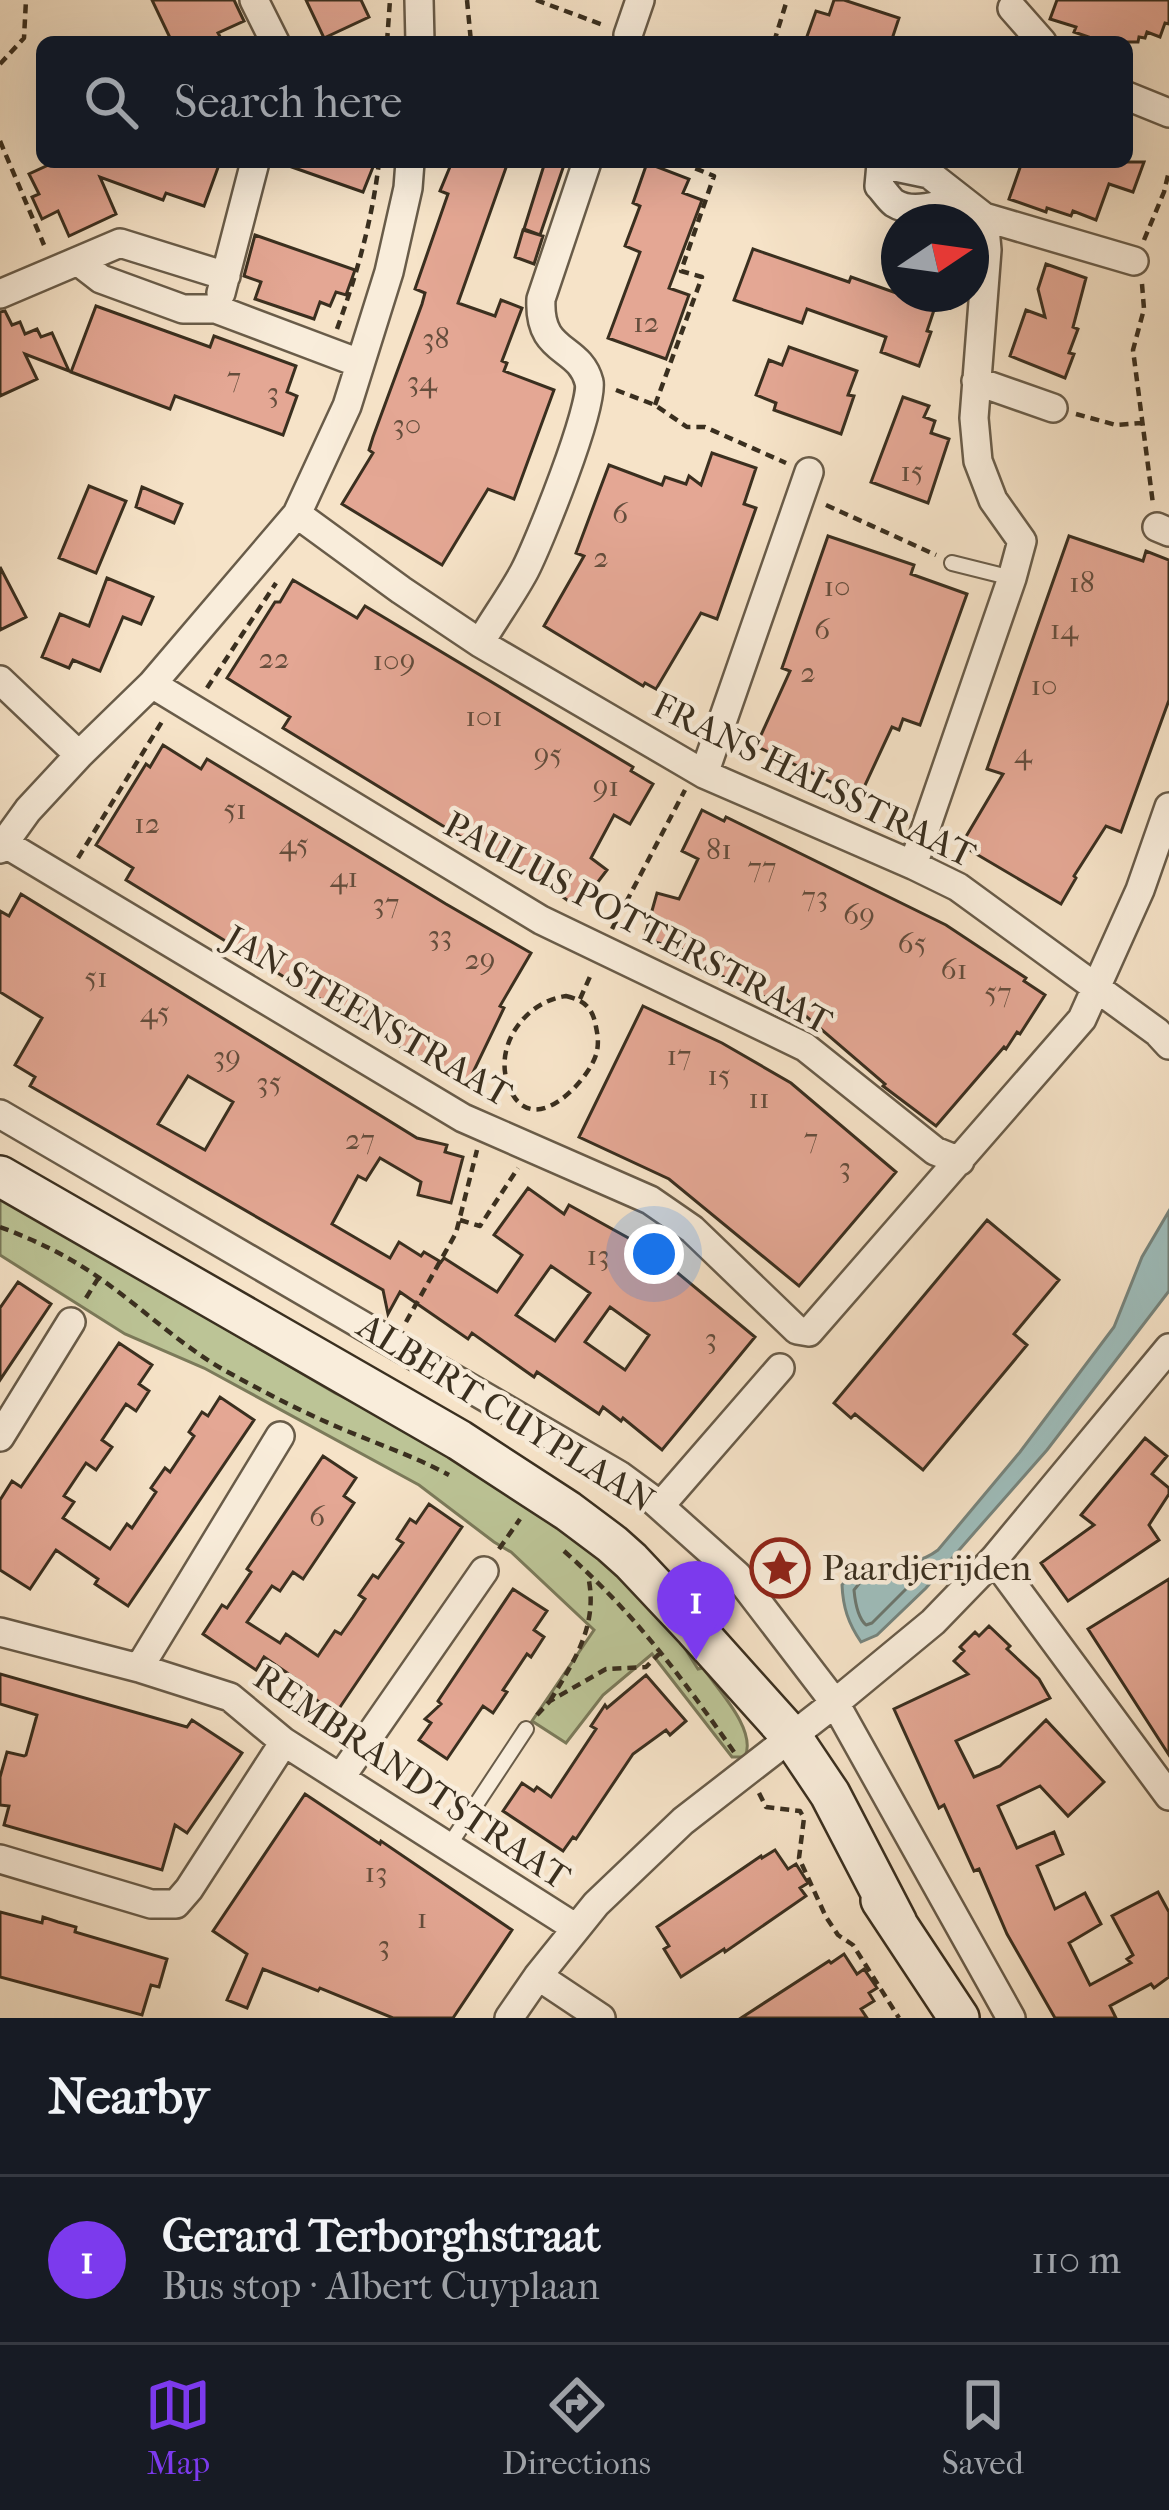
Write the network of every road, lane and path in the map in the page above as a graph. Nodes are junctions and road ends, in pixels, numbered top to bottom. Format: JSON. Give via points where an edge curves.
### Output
{"nodes":[{"id":1,"x":26,"y":0,"type":"edge"},
{"id":2,"x":254,"y":0,"type":"edge"},
{"id":3,"x":389,"y":0,"type":"edge"},
{"id":4,"x":419,"y":0,"type":"edge"},
{"id":5,"x":467,"y":0,"type":"edge"},
{"id":6,"x":536,"y":0,"type":"edge"},
{"id":7,"x":640,"y":0,"type":"edge"},
{"id":8,"x":788,"y":0,"type":"edge"},
{"id":9,"x":1006,"y":3,"type":"edge"},
{"id":10,"x":628,"y":35,"type":"joint"},
{"id":11,"x":272,"y":36,"type":"edge"},
{"id":12,"x":387,"y":36,"type":"edge"},
{"id":13,"x":420,"y":36,"type":"edge"},
{"id":14,"x":470,"y":36,"type":"edge"},
{"id":15,"x":776,"y":36,"type":"edge"},
{"id":16,"x":1036,"y":36,"type":"edge"},
{"id":17,"x":0,"y":64,"type":"edge"},
{"id":18,"x":1133,"y":99,"type":"edge"},
{"id":19,"x":1169,"y":112,"type":"edge"},
{"id":20,"x":0,"y":141,"type":"edge"},
{"id":21,"x":253,"y":168,"type":"edge"},
{"id":22,"x":378,"y":168,"type":"edge"},
{"id":23,"x":410,"y":168,"type":"edge"},
{"id":24,"x":584,"y":168,"type":"edge"},
{"id":25,"x":695,"y":168,"type":"edge"},
{"id":26,"x":1169,"y":171,"type":"edge"},
{"id":27,"x":958,"y":198,"type":"dead end"},
{"id":28,"x":966,"y":204,"type":"edge"},
{"id":29,"x":989,"y":218,"type":"edge"},
{"id":30,"x":1134,"y":261,"type":"junction"},
{"id":31,"x":67,"y":267,"type":"junction"},
{"id":32,"x":226,"y":276,"type":"junction"},
{"id":33,"x":0,"y":294,"type":"edge"},
{"id":34,"x":217,"y":309,"type":"junction"},
{"id":35,"x":981,"y":312,"type":"edge"},
{"id":36,"x":329,"y":352,"type":"junction"},
{"id":37,"x":358,"y":363,"type":"junction"},
{"id":38,"x":588,"y":379,"type":"junction"},
{"id":39,"x":976,"y":381,"type":"junction"},
{"id":40,"x":655,"y":405,"type":"junction"},
{"id":41,"x":1054,"y":408,"type":"joint"},
{"id":42,"x":1142,"y":422,"type":"junction"},
{"id":43,"x":806,"y":483,"type":"junction"},
{"id":44,"x":297,"y":514,"type":"junction"},
{"id":45,"x":1163,"y":530,"type":"edge"},
{"id":46,"x":952,"y":563,"type":"joint"},
{"id":47,"x":1012,"y":578,"type":"junction"},
{"id":48,"x":278,"y":581,"type":"dead end"},
{"id":49,"x":480,"y":643,"type":"junction"},
{"id":50,"x":0,"y":680,"type":"edge"},
{"id":51,"x":174,"y":696,"type":"junction"},
{"id":52,"x":79,"y":754,"type":"junction"},
{"id":53,"x":700,"y":772,"type":"junction"},
{"id":54,"x":1169,"y":807,"type":"edge"},
{"id":55,"x":2,"y":846,"type":"edge"},
{"id":56,"x":914,"y":865,"type":"junction"},
{"id":57,"x":65,"y":879,"type":"junction"},
{"id":58,"x":1154,"y":891,"type":"edge"},
{"id":59,"x":601,"y":949,"type":"junction"},
{"id":60,"x":1094,"y":987,"type":"junction"},
{"id":61,"x":1169,"y":1045,"type":"edge"},
{"id":62,"x":525,"y":1106,"type":"joint"},
{"id":63,"x":0,"y":1114,"type":"edge"},
{"id":64,"x":482,"y":1127,"type":"junction"},
{"id":65,"x":532,"y":1148,"type":"junction"},
{"id":66,"x":960,"y":1161,"type":"junction"},
{"id":67,"x":0,"y":1176,"type":"edge"},
{"id":68,"x":459,"y":1220,"type":"junction"},
{"id":69,"x":0,"y":1227,"type":"edge"},
{"id":70,"x":71,"y":1322,"type":"dead end"},
{"id":71,"x":395,"y":1342,"type":"junction"},
{"id":72,"x":1164,"y":1365,"type":"edge"},
{"id":73,"x":780,"y":1368,"type":"dead end"},
{"id":74,"x":280,"y":1436,"type":"dead end"},
{"id":75,"x":0,"y":1438,"type":"edge"},
{"id":76,"x":450,"y":1476,"type":"dead end"},
{"id":77,"x":660,"y":1507,"type":"junction"},
{"id":78,"x":523,"y":1522,"type":"dead end"},
{"id":79,"x":552,"y":1541,"type":"dead end"},
{"id":80,"x":994,"y":1559,"type":"junction"},
{"id":81,"x":484,"y":1571,"type":"joint"},
{"id":82,"x":587,"y":1572,"type":"junction"},
{"id":83,"x":0,"y":1632,"type":"edge"},
{"id":84,"x":662,"y":1651,"type":"junction"},
{"id":85,"x":139,"y":1668,"type":"junction"},
{"id":86,"x":550,"y":1701,"type":"junction"},
{"id":87,"x":835,"y":1703,"type":"junction"},
{"id":88,"x":526,"y":1729,"type":"joint"},
{"id":89,"x":284,"y":1742,"type":"junction"},
{"id":90,"x":770,"y":1753,"type":"junction"},
{"id":91,"x":341,"y":1777,"type":"junction"},
{"id":92,"x":1169,"y":1796,"type":"edge"},
{"id":93,"x":448,"y":1846,"type":"junction"},
{"id":94,"x":0,"y":1859,"type":"edge"},
{"id":95,"x":576,"y":1928,"type":"junction"},
{"id":96,"x":538,"y":1976,"type":"junction"},
{"id":97,"x":509,"y":2018,"type":"edge"},
{"id":98,"x":602,"y":2018,"type":"edge"},
{"id":99,"x":898,"y":2018,"type":"edge"},
{"id":100,"x":959,"y":2018,"type":"edge"},
{"id":101,"x":1011,"y":2018,"type":"edge"}],
"edges":[{"from":1,"to":17,"type":"path","via":[[24,38]]},
{"from":2,"to":11,"type":"street"},
{"from":3,"to":12,"type":"path"},
{"from":4,"to":13,"type":"street"},
{"from":5,"to":14,"type":"path"},
{"from":6,"to":10,"type":"path"},
{"from":7,"to":10,"type":"street"},
{"from":8,"to":15,"type":"path"},
{"from":9,"to":16,"type":"street"},
{"from":18,"to":19,"type":"street"},
{"from":20,"to":31,"type":"path"},
{"from":21,"to":32,"type":"street"},
{"from":22,"to":36,"type":"path","via":[[359,268]]},
{"from":23,"to":37,"type":"street"},
{"from":24,"to":38,"type":"street","via":[[540,321]]},
{"from":25,"to":40,"type":"path","via":[[714,176],[681,271],[702,277]]},
{"from":26,"to":30,"type":"path"},
{"from":27,"to":28,"type":"street"},
{"from":29,"to":30,"type":"street"},
{"from":30,"to":42,"type":"path","via":[[1144,309],[1133,350]]},
{"from":31,"to":32,"type":"street","via":[[120,243]]},
{"from":31,"to":33,"type":"street"},
{"from":31,"to":34,"type":"street","via":[[183,309]]},
{"from":32,"to":34,"type":"street"},
{"from":34,"to":36,"type":"street"},
{"from":35,"to":39,"type":"street"},
{"from":36,"to":37,"type":"street"},
{"from":37,"to":44,"type":"street"},
{"from":38,"to":40,"type":"path"},
{"from":38,"to":49,"type":"street","via":[[586,415],[525,570]]},
{"from":39,"to":41,"type":"street"},
{"from":39,"to":47,"type":"street","via":[[978,461],[1022,541]]},
{"from":40,"to":43,"type":"path"},
{"from":41,"to":42,"type":"path","via":[[1116,425]]},
{"from":42,"to":45,"type":"path"},
{"from":43,"to":46,"type":"path"},
{"from":43,"to":53,"type":"street"},
{"from":44,"to":49,"type":"street","name":"FRANS HALSSTRAAT"},
{"from":44,"to":51,"type":"street"},
{"from":46,"to":47,"type":"lane"},
{"from":47,"to":56,"type":"street"},
{"from":48,"to":51,"type":"path"},
{"from":49,"to":53,"type":"street","name":"FRANS HALSSTRAAT"},
{"from":50,"to":52,"type":"street"},
{"from":51,"to":52,"type":"street"},
{"from":51,"to":57,"type":"path"},
{"from":51,"to":59,"type":"street","name":"PAULUS POTTERSTRAAT"},
{"from":52,"to":55,"type":"street"},
{"from":53,"to":56,"type":"street","name":"FRANS HALSSTRAAT"},
{"from":53,"to":59,"type":"path"},
{"from":54,"to":58,"type":"street"},
{"from":55,"to":57,"type":"street","name":"JAN STEENSTRAAT"},
{"from":56,"to":60,"type":"street","name":"FRANS HALSSTRAAT","via":[[958,887]]},
{"from":57,"to":64,"type":"street","name":"JAN STEENSTRAAT"},
{"from":58,"to":60,"type":"street"},
{"from":59,"to":66,"type":"street","name":"PAULUS POTTERSTRAAT","via":[[805,1047],[935,1151]]},
{"from":60,"to":61,"type":"street","name":"FRANS HALSSTRAAT"},
{"from":60,"to":66,"type":"street","via":[[1082,1019]]},
{"from":62,"to":62,"type":"path","via":[[505,1070],[516,1028],[548,1000],[580,1000],[594,1015],[591,1067],[558,1102]]},
{"from":63,"to":71,"type":"street","name":"ALBERT CUYPLAAN"},
{"from":64,"to":65,"type":"street","name":"JAN STEENSTRAAT"},
{"from":64,"to":68,"type":"path"},
{"from":65,"to":66,"type":"street","name":"JAN STEENSTRAAT","via":[[650,1200],[692,1228],[797,1330],[809,1332]]},
{"from":65,"to":68,"type":"path","via":[[480,1226]]},
{"from":67,"to":90,"type":"street","name":"ALBERT CUYPLAAN","via":[[568,1511],[631,1561],[695,1629]]},
{"from":68,"to":71,"type":"path"},
{"from":69,"to":76,"type":"path","via":[[99,1277],[219,1367],[278,1400]]},
{"from":70,"to":75,"type":"street"},
{"from":71,"to":77,"type":"street","name":"ALBERT CUYPLAAN"},
{"from":72,"to":80,"type":"street"},
{"from":73,"to":77,"type":"street"},
{"from":74,"to":85,"type":"street"},
{"from":77,"to":87,"type":"street","name":"ALBERT CUYPLAAN","via":[[736,1575]]},
{"from":78,"to":81,"type":"path"},
{"from":79,"to":82,"type":"path"},
{"from":80,"to":87,"type":"street"},
{"from":80,"to":92,"type":"street"},
{"from":81,"to":91,"type":"street"},
{"from":82,"to":84,"type":"path"},
{"from":82,"to":86,"type":"path","via":[[588,1626]]},
{"from":83,"to":85,"type":"street","name":"REMBRANDTSTRAAT"},
{"from":84,"to":86,"type":"path","via":[[646,1667],[606,1669]]},
{"from":84,"to":90,"type":"path"},
{"from":85,"to":89,"type":"street","name":"REMBRANDTSTRAAT","via":[[230,1697]]},
{"from":86,"to":88,"type":"path"},
{"from":87,"to":90,"type":"street"},
{"from":87,"to":101,"type":"street","name":"ALBERT CUYPLAAN"},
{"from":88,"to":93,"type":"lane"},
{"from":89,"to":91,"type":"street","name":"REMBRANDTSTRAAT"},
{"from":89,"to":94,"type":"street","via":[[176,1904],[151,1904]]},
{"from":90,"to":95,"type":"street","via":[[683,1821]]},
{"from":90,"to":99,"type":"path","via":[[766,1807],[800,1811],[799,1858],[826,1918]]},
{"from":90,"to":100,"type":"street","name":"ALBERT CUYPLAAN","via":[[830,1794],[897,1923]]},
{"from":91,"to":93,"type":"street","name":"REMBRANDTSTRAAT"},
{"from":93,"to":95,"type":"street","name":"REMBRANDTSTRAAT"},
{"from":95,"to":96,"type":"street"},
{"from":96,"to":97,"type":"street"},
{"from":96,"to":98,"type":"street"}]}
